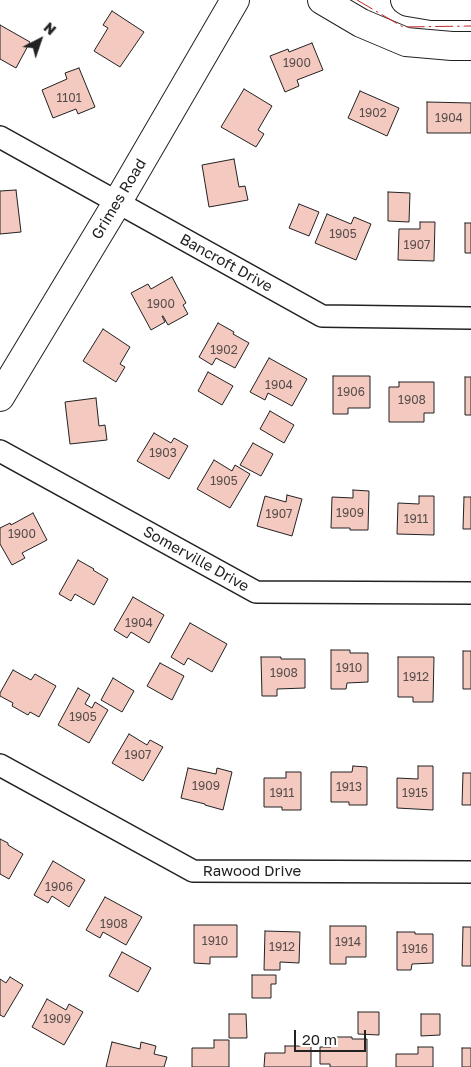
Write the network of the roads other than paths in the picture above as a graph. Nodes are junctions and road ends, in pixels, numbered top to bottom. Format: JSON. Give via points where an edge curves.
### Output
{"nodes":[{"id":1,"x":235,"y":0,"type":"edge"},
{"id":2,"x":322,"y":0,"type":"edge"},
{"id":3,"x":405,"y":0,"type":"edge"},
{"id":4,"x":471,"y":6,"type":"edge"},
{"id":5,"x":471,"y":46,"type":"edge"},
{"id":6,"x":0,"y":137,"type":"edge"},
{"id":7,"x":117,"y":203,"type":"junction"},
{"id":8,"x":471,"y":318,"type":"edge"},
{"id":9,"x":0,"y":397,"type":"edge"},
{"id":10,"x":0,"y":451,"type":"edge"},
{"id":11,"x":471,"y":593,"type":"edge"},
{"id":12,"x":0,"y":765,"type":"edge"},
{"id":13,"x":471,"y":872,"type":"edge"}],
"edges":[{"from":1,"to":7,"type":"street","name":"Grimes Road"},
{"from":2,"to":5,"type":"street","via":[[406,42]]},
{"from":3,"to":4,"type":"street","via":[[432,6]]},
{"from":6,"to":7,"type":"street","name":"Bancroft Drive"},
{"from":7,"to":8,"type":"street","name":"Bancroft Drive","via":[[322,316]]},
{"from":7,"to":9,"type":"street","name":"Grimes Road"},
{"from":10,"to":11,"type":"street","name":"Somerville Drive","via":[[256,592]]},
{"from":12,"to":13,"type":"street","name":"Rawood Drive","via":[[193,871]]}]}
